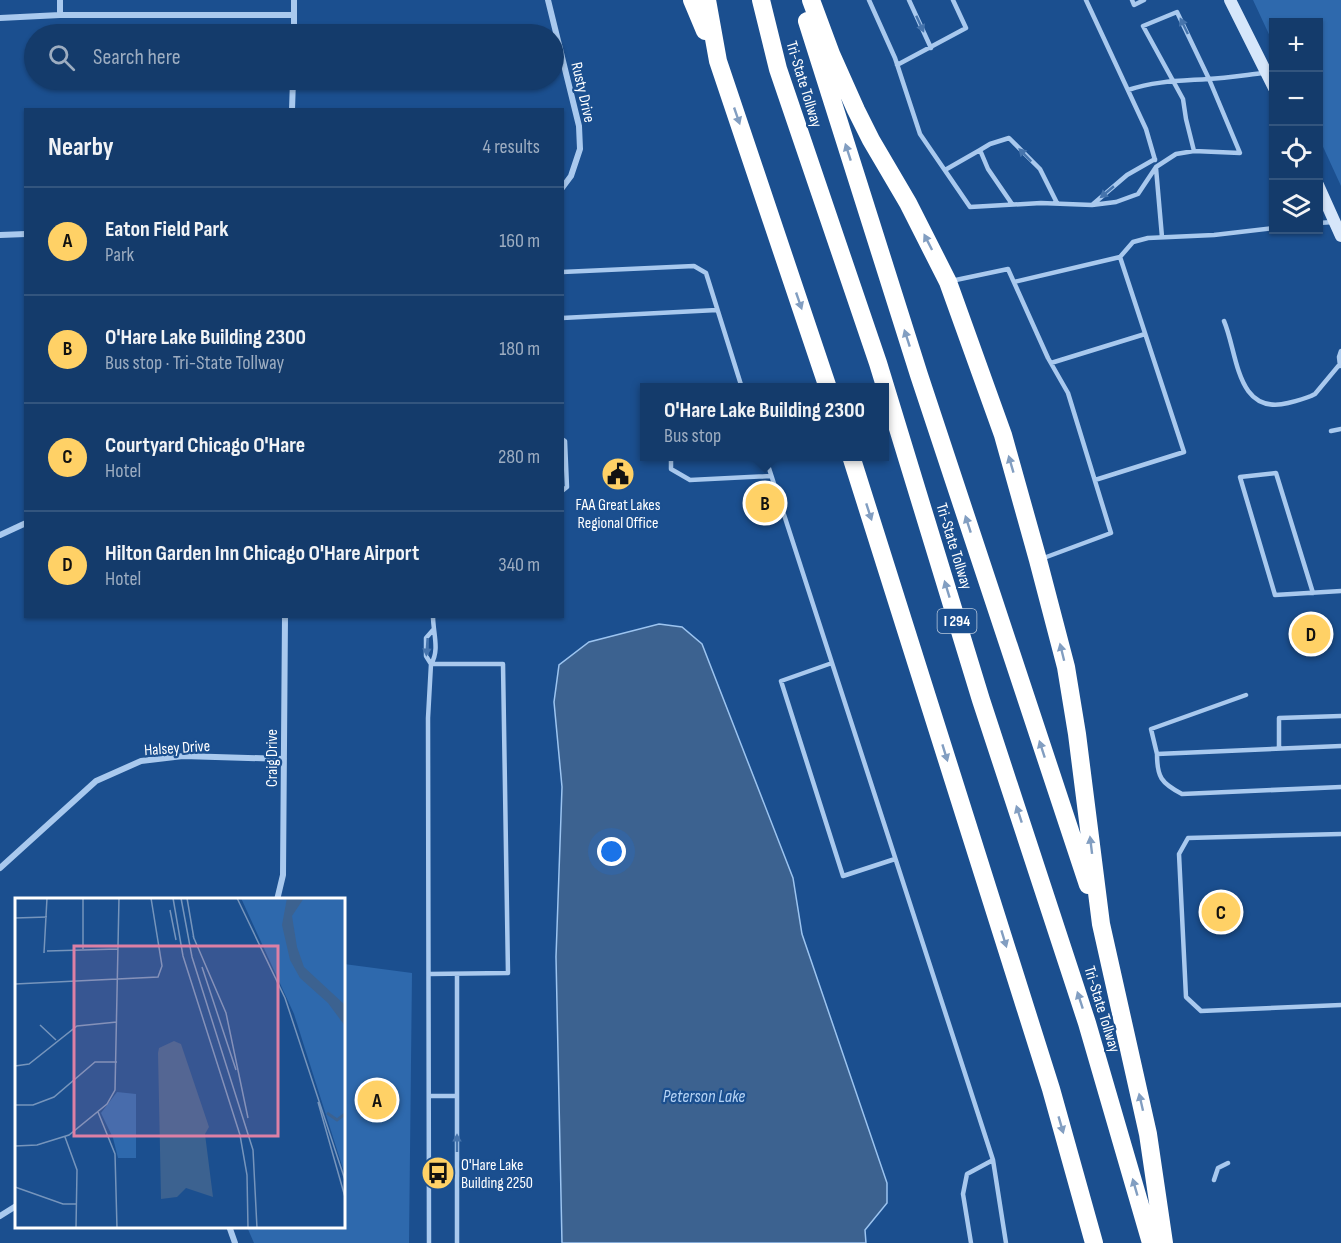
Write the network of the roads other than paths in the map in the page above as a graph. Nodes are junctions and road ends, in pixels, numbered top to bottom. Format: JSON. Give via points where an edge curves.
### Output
{"nodes":[{"id":1,"x":60,"y":0,"type":"edge"},
{"id":2,"x":294,"y":0,"type":"edge"},
{"id":3,"x":548,"y":0,"type":"edge"},
{"id":4,"x":692,"y":0,"type":"edge"},
{"id":5,"x":707,"y":0,"type":"edge"},
{"id":6,"x":761,"y":0,"type":"edge"},
{"id":7,"x":800,"y":0,"type":"edge"},
{"id":8,"x":811,"y":0,"type":"edge"},
{"id":9,"x":869,"y":0,"type":"edge"},
{"id":10,"x":909,"y":0,"type":"edge"},
{"id":11,"x":953,"y":0,"type":"edge"},
{"id":12,"x":1086,"y":0,"type":"edge"},
{"id":13,"x":1131,"y":0,"type":"edge"},
{"id":14,"x":1144,"y":0,"type":"edge"},
{"id":15,"x":1230,"y":0,"type":"edge"},
{"id":16,"x":60,"y":15,"type":"junction"},
{"id":17,"x":294,"y":15,"type":"junction"},
{"id":18,"x":0,"y":18,"type":"edge"},
{"id":19,"x":294,"y":24,"type":"edge"},
{"id":20,"x":554,"y":24,"type":"edge"},
{"id":21,"x":931,"y":48,"type":"junction"},
{"id":22,"x":718,"y":61,"type":"junction"},
{"id":23,"x":564,"y":65,"type":"edge"},
{"id":24,"x":897,"y":65,"type":"junction"},
{"id":25,"x":1266,"y":73,"type":"junction"},
{"id":26,"x":1209,"y":79,"type":"junction"},
{"id":27,"x":1269,"y":79,"type":"edge"},
{"id":28,"x":1172,"y":81,"type":"junction"},
{"id":29,"x":293,"y":90,"type":"edge"},
{"id":30,"x":1128,"y":90,"type":"junction"},
{"id":31,"x":292,"y":108,"type":"edge"},
{"id":32,"x":980,"y":150,"type":"junction"},
{"id":33,"x":1194,"y":151,"type":"junction"},
{"id":34,"x":1155,"y":159,"type":"junction"},
{"id":35,"x":1156,"y":167,"type":"junction"},
{"id":36,"x":945,"y":170,"type":"junction"},
{"id":37,"x":564,"y":186,"type":"edge"},
{"id":38,"x":1323,"y":196,"type":"edge"},
{"id":39,"x":1057,"y":203,"type":"junction"},
{"id":40,"x":1012,"y":204,"type":"junction"},
{"id":41,"x":1092,"y":205,"type":"junction"},
{"id":42,"x":1335,"y":222,"type":"junction"},
{"id":43,"x":1323,"y":223,"type":"edge"},
{"id":44,"x":1269,"y":229,"type":"edge"},
{"id":45,"x":24,"y":234,"type":"edge"},
{"id":46,"x":0,"y":235,"type":"edge"},
{"id":47,"x":1341,"y":236,"type":"edge"},
{"id":48,"x":1162,"y":237,"type":"junction"},
{"id":49,"x":1120,"y":257,"type":"junction"},
{"id":50,"x":564,"y":272,"type":"edge"},
{"id":51,"x":948,"y":282,"type":"junction"},
{"id":52,"x":1014,"y":282,"type":"junction"},
{"id":53,"x":717,"y":310,"type":"junction"},
{"id":54,"x":564,"y":318,"type":"edge"},
{"id":55,"x":1224,"y":321,"type":"dead end"},
{"id":56,"x":1145,"y":334,"type":"junction"},
{"id":57,"x":1341,"y":351,"type":"edge"},
{"id":58,"x":1051,"y":363,"type":"junction"},
{"id":59,"x":1340,"y":366,"type":"edge"},
{"id":60,"x":741,"y":383,"type":"edge"},
{"id":61,"x":827,"y":383,"type":"edge"},
{"id":62,"x":884,"y":383,"type":"edge"},
{"id":63,"x":889,"y":399,"type":"edge"},
{"id":64,"x":1341,"y":429,"type":"edge"},
{"id":65,"x":1331,"y":431,"type":"dead end"},
{"id":66,"x":564,"y":440,"type":"edge"},
{"id":67,"x":670,"y":461,"type":"edge"},
{"id":68,"x":766,"y":461,"type":"edge"},
{"id":69,"x":853,"y":461,"type":"edge"},
{"id":70,"x":771,"y":476,"type":"junction"},
{"id":71,"x":1095,"y":480,"type":"junction"},
{"id":72,"x":564,"y":489,"type":"edge"},
{"id":73,"x":24,"y":524,"type":"edge"},
{"id":74,"x":0,"y":535,"type":"edge"},
{"id":75,"x":1038,"y":560,"type":"junction"},
{"id":76,"x":1341,"y":591,"type":"edge"},
{"id":77,"x":1313,"y":592,"type":"junction"},
{"id":78,"x":285,"y":618,"type":"edge"},
{"id":79,"x":433,"y":618,"type":"edge"},
{"id":80,"x":433,"y":630,"type":"junction"},
{"id":81,"x":832,"y":663,"type":"junction"},
{"id":82,"x":431,"y":664,"type":"junction"},
{"id":83,"x":1246,"y":695,"type":"dead end"},
{"id":84,"x":1341,"y":716,"type":"edge"},
{"id":85,"x":1341,"y":746,"type":"edge"},
{"id":86,"x":1279,"y":748,"type":"junction"},
{"id":87,"x":1157,"y":754,"type":"junction"},
{"id":88,"x":284,"y":759,"type":"junction"},
{"id":89,"x":1341,"y":787,"type":"edge"},
{"id":90,"x":1341,"y":834,"type":"edge"},
{"id":91,"x":895,"y":859,"type":"junction"},
{"id":92,"x":0,"y":868,"type":"edge"},
{"id":93,"x":277,"y":898,"type":"edge"},
{"id":94,"x":1101,"y":924,"type":"junction"},
{"id":95,"x":429,"y":974,"type":"junction"},
{"id":96,"x":457,"y":974,"type":"junction"},
{"id":97,"x":1341,"y":1005,"type":"edge"},
{"id":98,"x":429,"y":1096,"type":"junction"},
{"id":99,"x":457,"y":1096,"type":"junction"},
{"id":100,"x":993,"y":1160,"type":"junction"},
{"id":101,"x":1228,"y":1163,"type":"dead end"},
{"id":102,"x":1214,"y":1180,"type":"dead end"},
{"id":103,"x":15,"y":1207,"type":"edge"},
{"id":104,"x":0,"y":1216,"type":"edge"},
{"id":105,"x":229,"y":1228,"type":"edge"},
{"id":106,"x":235,"y":1243,"type":"edge"},
{"id":107,"x":429,"y":1243,"type":"edge"},
{"id":108,"x":457,"y":1243,"type":"edge"},
{"id":109,"x":971,"y":1243,"type":"edge"},
{"id":110,"x":1006,"y":1243,"type":"edge"},
{"id":111,"x":1094,"y":1243,"type":"edge"},
{"id":112,"x":1151,"y":1243,"type":"edge"},
{"id":113,"x":1164,"y":1243,"type":"edge"}],
"edges":[{"from":1,"to":16,"type":"street"},
{"from":2,"to":17,"type":"street"},
{"from":3,"to":20,"type":"street","name":"Rusty Drive"},
{"from":4,"to":22,"type":"highway"},
{"from":5,"to":22,"type":"highway"},
{"from":62,"to":6,"type":"highway","name":"Tri-State Tollway","number":"I 294","one_way":true,"via":[[778,69]]},
{"from":94,"to":7,"type":"highway","one_way":true,"via":[[933,419]]},
{"from":51,"to":8,"type":"highway","one_way":true,"via":[[856,110]]},
{"from":9,"to":24,"type":"lane"},
{"from":10,"to":21,"type":"lane","one_way":true},
{"from":11,"to":21,"type":"lane","via":[[966,28]]},
{"from":12,"to":30,"type":"lane"},
{"from":13,"to":14,"type":"lane","via":[[1134,5]]},
{"from":15,"to":25,"type":"main road"},
{"from":16,"to":17,"type":"street"},
{"from":16,"to":18,"type":"street"},
{"from":17,"to":19,"type":"street"},
{"from":21,"to":24,"type":"lane"},
{"from":22,"to":61,"type":"highway","one_way":true},
{"from":23,"to":37,"type":"street","name":"Rusty Drive","via":[[579,126],[580,149]]},
{"from":24,"to":36,"type":"lane","via":[[920,134]]},
{"from":25,"to":26,"type":"lane"},
{"from":25,"to":27,"type":"main road"},
{"from":26,"to":28,"type":"lane"},
{"from":26,"to":28,"type":"lane","one_way":true,"via":[[1177,12],[1143,26]]},
{"from":26,"to":33,"type":"lane","via":[[1240,153]]},
{"from":28,"to":30,"type":"lane"},
{"from":28,"to":33,"type":"lane","via":[[1183,99]]},
{"from":29,"to":31,"type":"street"},
{"from":30,"to":34,"type":"lane"},
{"from":32,"to":36,"type":"lane"},
{"from":39,"to":32,"type":"lane","one_way":true,"via":[[1040,170],[1008,138]]},
{"from":32,"to":40,"type":"lane","via":[[988,170]]},
{"from":33,"to":35,"type":"lane","via":[[1176,154]]},
{"from":34,"to":35,"type":"lane"},
{"from":34,"to":41,"type":"lane","one_way":true,"via":[[1127,175]]},
{"from":35,"to":41,"type":"lane","via":[[1138,194]]},
{"from":35,"to":48,"type":"lane"},
{"from":36,"to":40,"type":"lane","via":[[970,207]]},
{"from":38,"to":42,"type":"main road"},
{"from":39,"to":40,"type":"lane"},
{"from":39,"to":41,"type":"lane"},
{"from":42,"to":43,"type":"lane"},
{"from":42,"to":47,"type":"main road"},
{"from":44,"to":48,"type":"lane"},
{"from":45,"to":46,"type":"street"},
{"from":48,"to":49,"type":"lane","via":[[1133,242]]},
{"from":49,"to":52,"type":"lane"},
{"from":49,"to":56,"type":"lane"},
{"from":50,"to":53,"type":"lane","via":[[694,266],[706,273]]},
{"from":51,"to":52,"type":"lane","via":[[1008,268]]},
{"from":75,"to":51,"type":"highway","one_way":true,"via":[[1003,435]]},
{"from":52,"to":58,"type":"lane"},
{"from":53,"to":54,"type":"lane"},
{"from":53,"to":60,"type":"lane"},
{"from":55,"to":59,"type":"lane","via":[[1244,384],[1261,403],[1278,405],[1311,396]]},
{"from":56,"to":58,"type":"lane"},
{"from":56,"to":71,"type":"lane","via":[[1184,452]]},
{"from":57,"to":59,"type":"lane"},
{"from":58,"to":71,"type":"lane","via":[[1068,393]]},
{"from":112,"to":63,"type":"highway","name":"Tri-State Tollway","number":"I 294","one_way":true,"via":[[1087,1023],[981,700]]},
{"from":64,"to":65,"type":"lane"},
{"from":66,"to":72,"type":"lane"},
{"from":67,"to":70,"type":"lane","via":[[671,469],[690,480]]},
{"from":68,"to":70,"type":"lane"},
{"from":69,"to":111,"type":"highway","one_way":true,"via":[[1051,1089]]},
{"from":70,"to":81,"type":"lane"},
{"from":71,"to":75,"type":"lane","via":[[1111,532]]},
{"from":73,"to":74,"type":"street"},
{"from":94,"to":75,"type":"highway","one_way":true,"via":[[1066,667]]},
{"from":76,"to":77,"type":"lane"},
{"from":77,"to":77,"type":"lane","via":[[1276,473],[1240,477],[1275,595]]},
{"from":78,"to":88,"type":"street","name":"Craig Drive"},
{"from":79,"to":80,"type":"lane"},
{"from":80,"to":82,"type":"lane","via":[[435,657]]},
{"from":80,"to":82,"type":"lane","one_way":true,"via":[[426,638],[426,656]]},
{"from":81,"to":91,"type":"lane"},
{"from":81,"to":91,"type":"lane","via":[[781,681],[840,867],[843,876]]},
{"from":82,"to":95,"type":"lane"},
{"from":82,"to":96,"type":"lane","via":[[503,664],[508,973]]},
{"from":83,"to":87,"type":"lane","via":[[1151,729]]},
{"from":84,"to":86,"type":"lane","via":[[1279,718]]},
{"from":85,"to":86,"type":"lane"},
{"from":86,"to":87,"type":"lane"},
{"from":87,"to":89,"type":"lane","via":[[1157,772],[1169,787],[1182,794]]},
{"from":88,"to":92,"type":"street","name":"Halsey Drive","via":[[183,756],[141,761],[96,781]]},
{"from":88,"to":93,"type":"street","name":"Craig Drive","via":[[283,875]]},
{"from":90,"to":97,"type":"lane","via":[[1188,838],[1179,854],[1186,997],[1201,1011]]},
{"from":91,"to":100,"type":"lane"},
{"from":113,"to":94,"type":"highway","one_way":true,"via":[[1148,1134]]},
{"from":95,"to":96,"type":"lane"},
{"from":95,"to":98,"type":"lane"},
{"from":96,"to":99,"type":"lane"},
{"from":98,"to":99,"type":"lane"},
{"from":98,"to":107,"type":"lane"},
{"from":108,"to":99,"type":"lane","one_way":true},
{"from":100,"to":109,"type":"lane","via":[[967,1174],[963,1194]]},
{"from":100,"to":110,"type":"lane"},
{"from":101,"to":102,"type":"lane","via":[[1218,1168]]},
{"from":103,"to":104,"type":"street"},
{"from":105,"to":106,"type":"street"}]}
